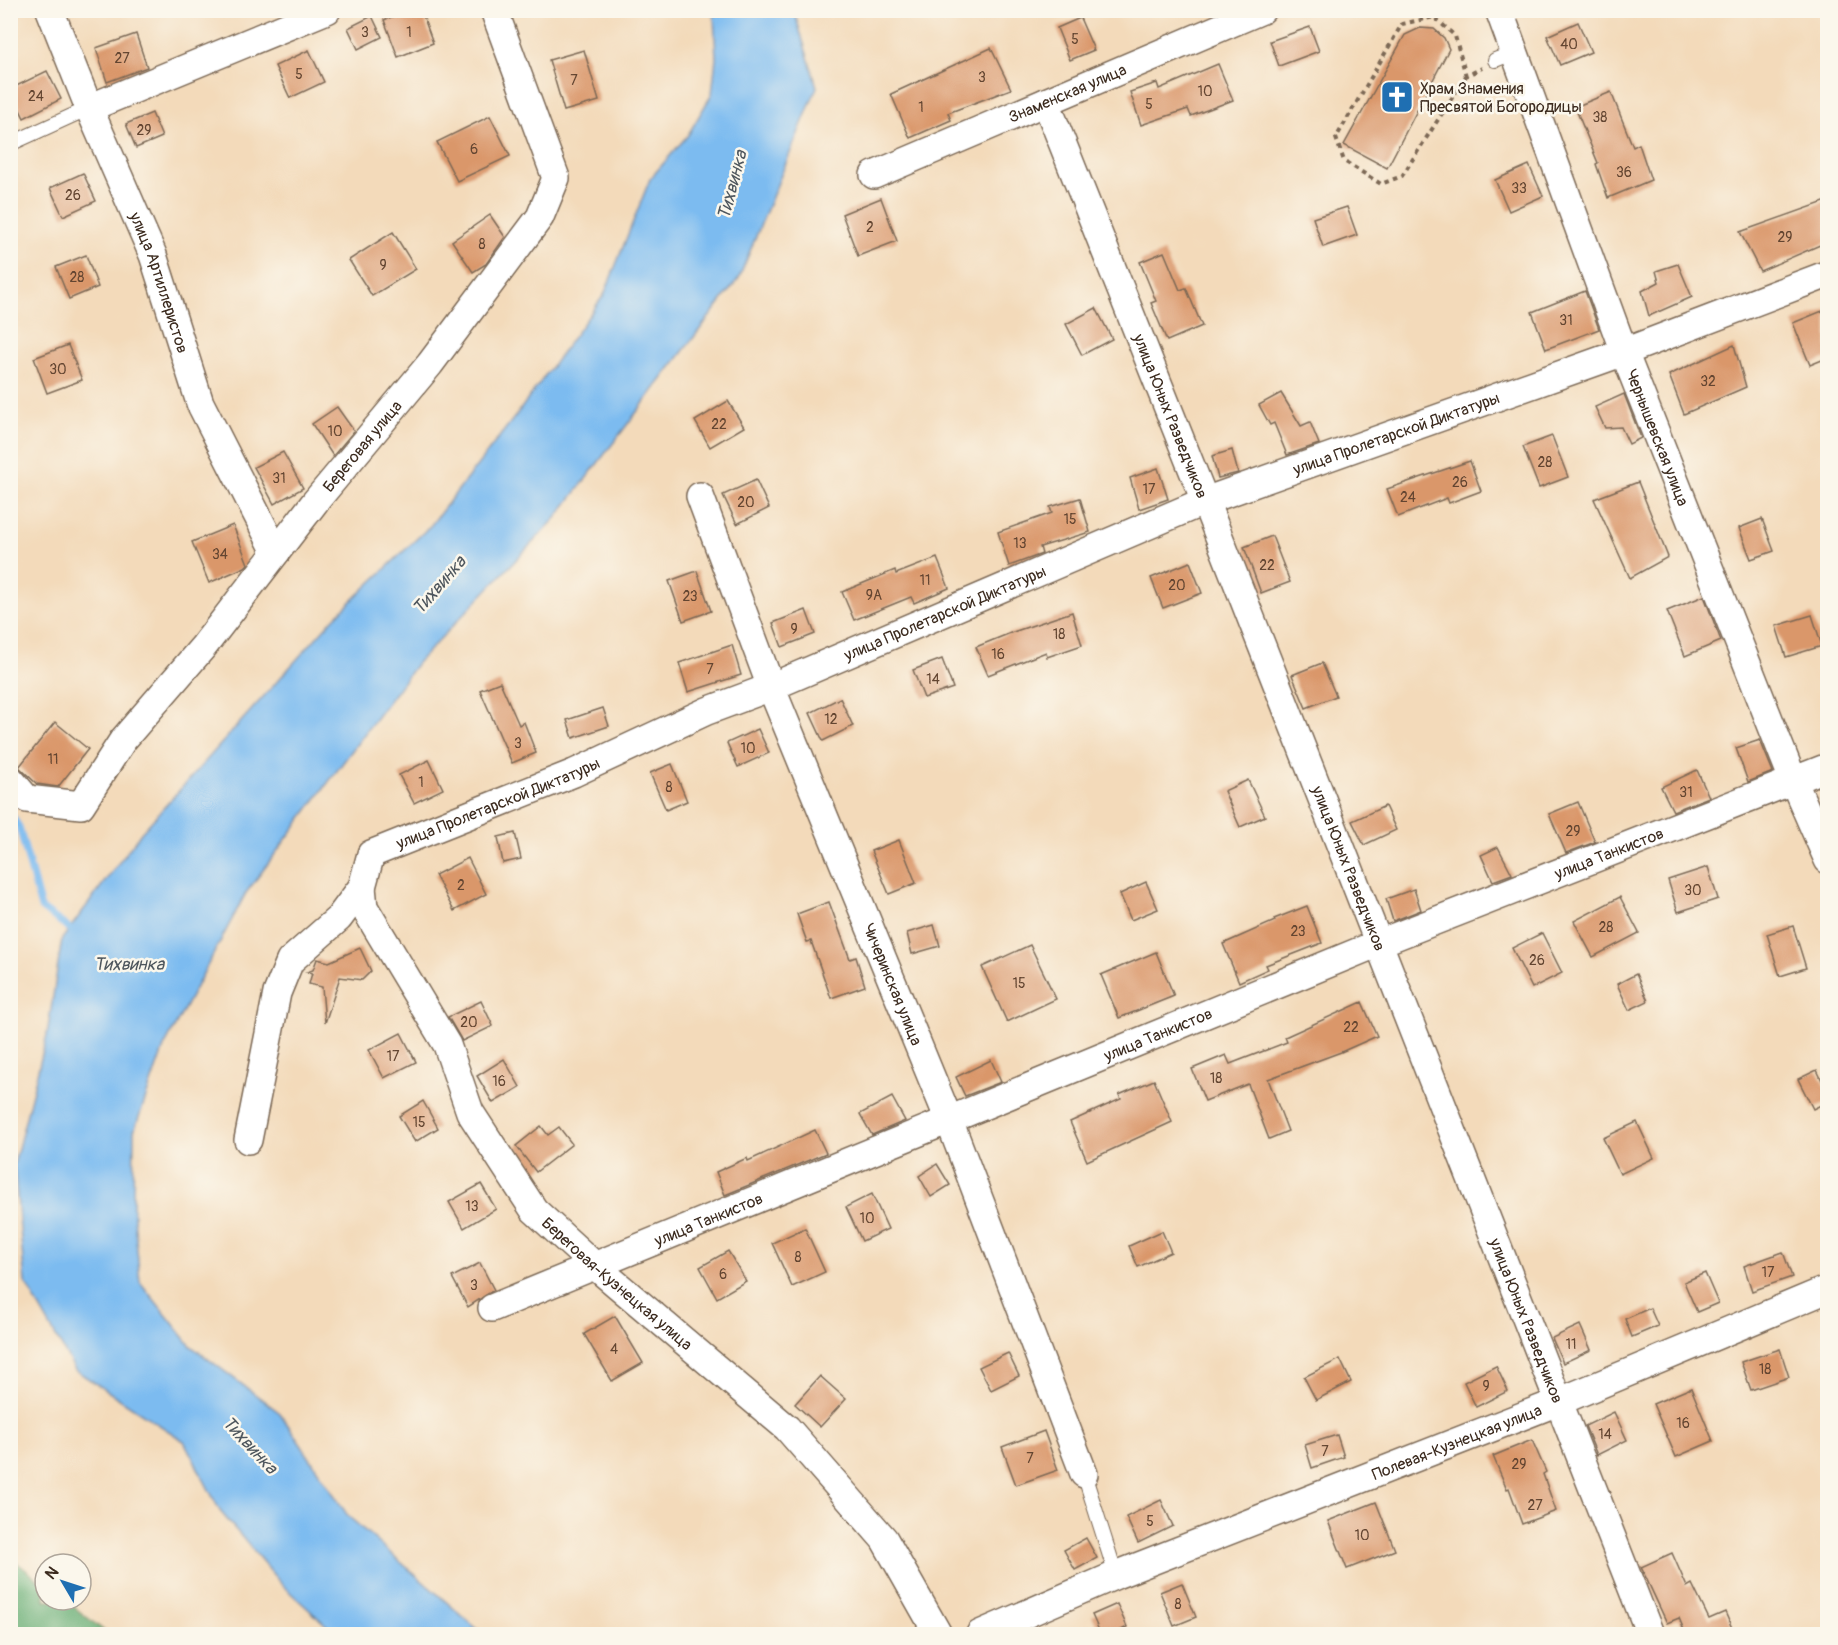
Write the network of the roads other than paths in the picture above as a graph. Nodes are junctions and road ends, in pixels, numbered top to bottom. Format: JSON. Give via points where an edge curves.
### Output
{"nodes":[{"id":1,"x":50,"y":10,"type":"edge"},
{"id":2,"x":327,"y":10,"type":"edge"},
{"id":3,"x":494,"y":10,"type":"edge"},
{"id":4,"x":1262,"y":10,"type":"edge"},
{"id":5,"x":1498,"y":10,"type":"edge"},
{"id":6,"x":1046,"y":102,"type":"junction"},
{"id":7,"x":89,"y":108,"type":"junction"},
{"id":8,"x":10,"y":144,"type":"edge"},
{"id":9,"x":874,"y":175,"type":"dead end"},
{"id":10,"x":1827,"y":274,"type":"edge"},
{"id":11,"x":1624,"y":352,"type":"junction"},
{"id":12,"x":700,"y":496,"type":"dead end"},
{"id":13,"x":1205,"y":501,"type":"junction"},
{"id":14,"x":276,"y":552,"type":"junction"},
{"id":15,"x":771,"y":687,"type":"junction"},
{"id":16,"x":1827,"y":767,"type":"edge"},
{"id":17,"x":1793,"y":780,"type":"junction"},
{"id":18,"x":19,"y":789,"type":"edge"},
{"id":19,"x":1827,"y":860,"type":"edge"},
{"id":20,"x":362,"y":887,"type":"junction"},
{"id":21,"x":1378,"y":943,"type":"junction"},
{"id":22,"x":950,"y":1120,"type":"junction"},
{"id":23,"x":248,"y":1140,"type":"dead end"},
{"id":24,"x":595,"y":1266,"type":"junction"},
{"id":25,"x":1827,"y":1289,"type":"edge"},
{"id":26,"x":492,"y":1308,"type":"dead end"},
{"id":27,"x":1558,"y":1402,"type":"junction"},
{"id":28,"x":1084,"y":1474,"type":"joint"},
{"id":29,"x":1116,"y":1575,"type":"junction"},
{"id":30,"x":938,"y":1635,"type":"edge"},
{"id":31,"x":980,"y":1635,"type":"edge"},
{"id":32,"x":1650,"y":1635,"type":"edge"}],
"edges":[{"from":1,"to":7,"type":"street","name":"улица Артиллеристов"},
{"from":2,"to":7,"type":"street"},
{"from":3,"to":14,"type":"street","name":"Береговая улица","via":[[556,178],[540,217],[430,364]]},
{"from":4,"to":6,"type":"street","name":"Знаменская улица"},
{"from":5,"to":11,"type":"street","name":"Чернышевская улица","via":[[1504,57]]},
{"from":6,"to":9,"type":"street","name":"Знаменская улица"},
{"from":6,"to":13,"type":"street","name":"улица Юных Разведчиков"},
{"from":7,"to":8,"type":"lane"},
{"from":7,"to":14,"type":"street","name":"улица Артиллеристов","via":[[153,255],[200,403]]},
{"from":10,"to":11,"type":"street","name":"улица Пролетарской Диктатуры"},
{"from":11,"to":13,"type":"street","name":"улица Пролетарской Диктатуры"},
{"from":11,"to":17,"type":"street","name":"Чернышевская улица"},
{"from":12,"to":15,"type":"street","name":"Чичеринская улица"},
{"from":13,"to":15,"type":"street","name":"улица Пролетарской Диктатуры"},
{"from":13,"to":21,"type":"street","name":"улица Юных Разведчиков"},
{"from":14,"to":18,"type":"street","name":"Береговая улица","via":[[204,646],[123,740],[81,805]]},
{"from":15,"to":20,"type":"street","name":"улица Пролетарской Диктатуры","via":[[707,711],[574,773],[371,854]]},
{"from":15,"to":22,"type":"street","name":"Чичеринская улица"},
{"from":16,"to":17,"type":"street","name":"улица Танкистов"},
{"from":17,"to":19,"type":"street","name":"Чернышевская улица"},
{"from":17,"to":21,"type":"street","name":"улица Танкистов"},
{"from":20,"to":23,"type":"street","name":"улица Пролетарской Диктатуры","via":[[339,918],[290,961],[277,993]]},
{"from":20,"to":24,"type":"street","name":"Береговая-Кузнецкая улица","via":[[364,907],[447,1045],[470,1112],[534,1210]]},
{"from":21,"to":22,"type":"street","name":"улица Танкистов"},
{"from":21,"to":27,"type":"street","name":"улица Юных Разведчиков"},
{"from":22,"to":24,"type":"street","name":"улица Танкистов"},
{"from":22,"to":28,"type":"street","name":"Чичеринская улица"},
{"from":24,"to":26,"type":"street","name":"улица Танкистов"},
{"from":24,"to":30,"type":"street","name":"Береговая-Кузнецкая улица","via":[[787,1428],[884,1539]]},
{"from":25,"to":27,"type":"street","name":"Полевая-Кузнецкая улица"},
{"from":27,"to":29,"type":"street","name":"Полевая-Кузнецкая улица"},
{"from":27,"to":32,"type":"street","name":"улица Юных Разведчиков"},
{"from":28,"to":29,"type":"lane"},
{"from":29,"to":31,"type":"street","name":"Полевая-Кузнецкая улица"}]}
